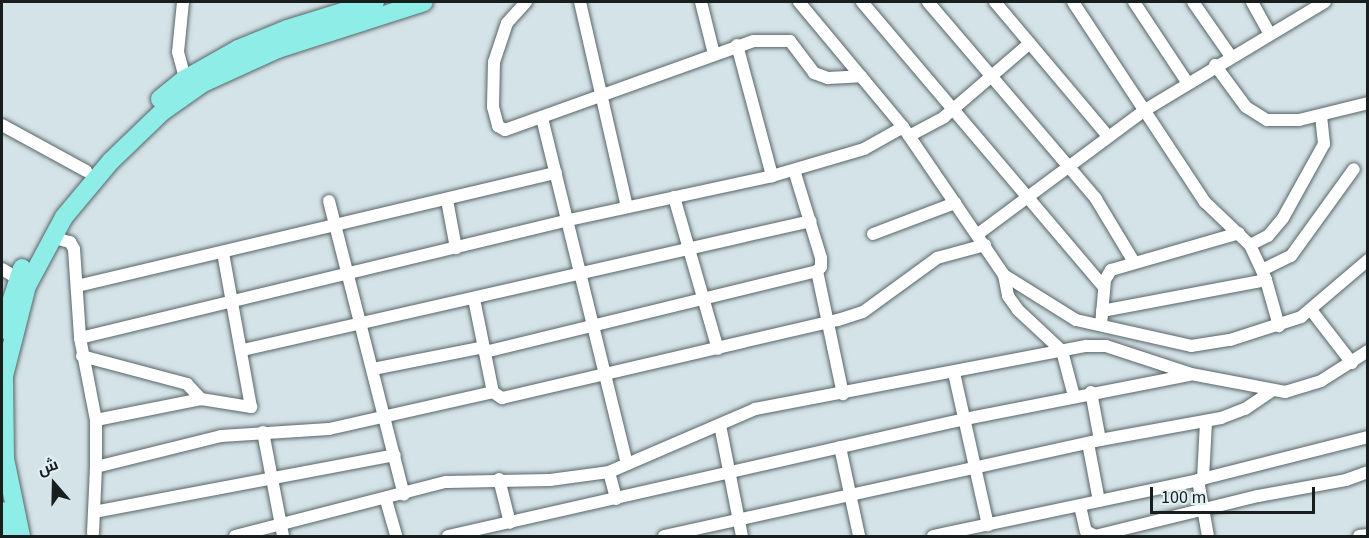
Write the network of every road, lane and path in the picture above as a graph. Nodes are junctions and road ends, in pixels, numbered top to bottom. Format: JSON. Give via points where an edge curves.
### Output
{"nodes":[{"id":1,"x":183,"y":2,"type":"edge"},
{"id":2,"x":375,"y":2,"type":"edge"},
{"id":3,"x":424,"y":2,"type":"edge"},
{"id":4,"x":526,"y":2,"type":"edge"},
{"id":5,"x":580,"y":2,"type":"edge"},
{"id":6,"x":701,"y":2,"type":"edge"},
{"id":7,"x":799,"y":2,"type":"edge"},
{"id":8,"x":862,"y":2,"type":"edge"},
{"id":9,"x":928,"y":2,"type":"edge"},
{"id":10,"x":995,"y":2,"type":"edge"},
{"id":11,"x":1073,"y":2,"type":"edge"},
{"id":12,"x":1134,"y":2,"type":"edge"},
{"id":13,"x":1193,"y":2,"type":"edge"},
{"id":14,"x":1252,"y":2,"type":"edge"},
{"id":15,"x":1325,"y":2,"type":"edge"},
{"id":16,"x":1310,"y":5,"type":"edge"},
{"id":17,"x":304,"y":32,"type":"junction"},
{"id":18,"x":1269,"y":33,"type":"junction"},
{"id":19,"x":1030,"y":43,"type":"junction"},
{"id":20,"x":736,"y":45,"type":"junction"},
{"id":21,"x":714,"y":54,"type":"junction"},
{"id":22,"x":1230,"y":55,"type":"junction"},
{"id":23,"x":1215,"y":65,"type":"junction"},
{"id":24,"x":861,"y":76,"type":"junction"},
{"id":25,"x":989,"y":77,"type":"junction"},
{"id":26,"x":185,"y":79,"type":"junction"},
{"id":27,"x":1187,"y":82,"type":"junction"},
{"id":28,"x":600,"y":98,"type":"junction"},
{"id":29,"x":1368,"y":103,"type":"edge"},
{"id":30,"x":953,"y":109,"type":"junction"},
{"id":31,"x":1145,"y":110,"type":"junction"},
{"id":32,"x":1321,"y":115,"type":"junction"},
{"id":33,"x":542,"y":118,"type":"junction"},
{"id":34,"x":2,"y":125,"type":"edge"},
{"id":35,"x":906,"y":131,"type":"junction"},
{"id":36,"x":1108,"y":136,"type":"junction"},
{"id":37,"x":1067,"y":166,"type":"junction"},
{"id":38,"x":1354,"y":169,"type":"dead end"},
{"id":39,"x":794,"y":170,"type":"junction"},
{"id":40,"x":86,"y":171,"type":"junction"},
{"id":41,"x":556,"y":173,"type":"junction"},
{"id":42,"x":772,"y":176,"type":"junction"},
{"id":43,"x":674,"y":197,"type":"junction"},
{"id":44,"x":1027,"y":198,"type":"junction"},
{"id":45,"x":447,"y":200,"type":"junction"},
{"id":46,"x":329,"y":201,"type":"dead end"},
{"id":47,"x":956,"y":202,"type":"junction"},
{"id":48,"x":627,"y":207,"type":"junction"},
{"id":49,"x":569,"y":220,"type":"junction"},
{"id":50,"x":811,"y":221,"type":"junction"},
{"id":51,"x":335,"y":227,"type":"junction"},
{"id":52,"x":1239,"y":233,"type":"junction"},
{"id":53,"x":873,"y":234,"type":"dead end"},
{"id":54,"x":51,"y":237,"type":"junction"},
{"id":55,"x":982,"y":239,"type":"junction"},
{"id":56,"x":1250,"y":245,"type":"junction"},
{"id":57,"x":456,"y":248,"type":"junction"},
{"id":58,"x":690,"y":249,"type":"junction"},
{"id":59,"x":223,"y":253,"type":"junction"},
{"id":60,"x":1368,"y":260,"type":"edge"},
{"id":61,"x":1134,"y":262,"type":"junction"},
{"id":62,"x":817,"y":271,"type":"junction"},
{"id":63,"x":9,"y":274,"type":"edge"},
{"id":64,"x":582,"y":274,"type":"junction"},
{"id":65,"x":347,"y":275,"type":"junction"},
{"id":66,"x":1004,"y":275,"type":"junction"},
{"id":67,"x":1264,"y":275,"type":"junction"},
{"id":68,"x":77,"y":286,"type":"junction"},
{"id":69,"x":1104,"y":287,"type":"junction"},
{"id":70,"x":705,"y":297,"type":"junction"},
{"id":71,"x":474,"y":299,"type":"junction"},
{"id":72,"x":233,"y":302,"type":"junction"},
{"id":73,"x":1311,"y":310,"type":"junction"},
{"id":74,"x":1102,"y":311,"type":"junction"},
{"id":75,"x":360,"y":323,"type":"junction"},
{"id":76,"x":827,"y":323,"type":"junction"},
{"id":77,"x":595,"y":325,"type":"junction"},
{"id":78,"x":1101,"y":325,"type":"junction"},
{"id":79,"x":1280,"y":326,"type":"junction"},
{"id":80,"x":2,"y":330,"type":"edge"},
{"id":81,"x":80,"y":338,"type":"junction"},
{"id":82,"x":718,"y":349,"type":"junction"},
{"id":83,"x":243,"y":350,"type":"junction"},
{"id":84,"x":484,"y":350,"type":"junction"},
{"id":85,"x":1062,"y":351,"type":"junction"},
{"id":86,"x":1368,"y":351,"type":"edge"},
{"id":87,"x":82,"y":356,"type":"junction"},
{"id":88,"x":1352,"y":363,"type":"junction"},
{"id":89,"x":373,"y":369,"type":"junction"},
{"id":90,"x":954,"y":373,"type":"junction"},
{"id":91,"x":1191,"y":374,"type":"junction"},
{"id":92,"x":606,"y":377,"type":"junction"},
{"id":93,"x":1272,"y":391,"type":"junction"},
{"id":94,"x":493,"y":392,"type":"junction"},
{"id":95,"x":1091,"y":392,"type":"junction"},
{"id":96,"x":843,"y":394,"type":"junction"},
{"id":97,"x":1074,"y":396,"type":"junction"},
{"id":98,"x":201,"y":399,"type":"junction"},
{"id":99,"x":386,"y":418,"type":"junction"},
{"id":100,"x":965,"y":419,"type":"junction"},
{"id":101,"x":96,"y":420,"type":"junction"},
{"id":102,"x":1206,"y":422,"type":"junction"},
{"id":103,"x":720,"y":425,"type":"junction"},
{"id":104,"x":263,"y":432,"type":"junction"},
{"id":105,"x":1368,"y":437,"type":"edge"},
{"id":106,"x":1094,"y":441,"type":"junction"},
{"id":107,"x":840,"y":447,"type":"junction"},
{"id":108,"x":395,"y":455,"type":"junction"},
{"id":109,"x":627,"y":464,"type":"junction"},
{"id":110,"x":96,"y":467,"type":"junction"},
{"id":111,"x":976,"y":468,"type":"junction"},
{"id":112,"x":609,"y":472,"type":"junction"},
{"id":113,"x":1368,"y":472,"type":"edge"},
{"id":114,"x":729,"y":473,"type":"junction"},
{"id":115,"x":271,"y":477,"type":"junction"},
{"id":116,"x":499,"y":479,"type":"junction"},
{"id":117,"x":1200,"y":479,"type":"junction"},
{"id":118,"x":849,"y":494,"type":"junction"},
{"id":119,"x":405,"y":495,"type":"junction"},
{"id":120,"x":616,"y":499,"type":"junction"},
{"id":121,"x":387,"y":500,"type":"junction"},
{"id":122,"x":1099,"y":501,"type":"junction"},
{"id":123,"x":1080,"y":506,"type":"junction"},
{"id":124,"x":1203,"y":510,"type":"junction"},
{"id":125,"x":2,"y":511,"type":"edge"},
{"id":126,"x":94,"y":512,"type":"junction"},
{"id":127,"x":738,"y":519,"type":"junction"},
{"id":128,"x":510,"y":523,"type":"junction"},
{"id":129,"x":988,"y":525,"type":"junction"},
{"id":130,"x":282,"y":531,"type":"edge"},
{"id":131,"x":89,"y":535,"type":"edge"},
{"id":132,"x":1368,"y":535,"type":"edge"},
{"id":133,"x":7,"y":537,"type":"edge"},
{"id":134,"x":21,"y":537,"type":"edge"},
{"id":135,"x":235,"y":537,"type":"edge"},
{"id":136,"x":396,"y":537,"type":"edge"},
{"id":137,"x":448,"y":537,"type":"edge"},
{"id":138,"x":664,"y":537,"type":"edge"},
{"id":139,"x":742,"y":537,"type":"edge"},
{"id":140,"x":859,"y":537,"type":"edge"},
{"id":141,"x":933,"y":537,"type":"edge"},
{"id":142,"x":1208,"y":537,"type":"edge"},
{"id":143,"x":1359,"y":537,"type":"edge"}],
"edges":[{"from":1,"to":26,"type":"street","via":[[178,52]]},
{"from":2,"to":17,"type":"main road"},
{"from":3,"to":17,"type":"main road"},
{"from":4,"to":33,"type":"street","via":[[507,23],[499,41],[494,62],[493,107],[498,126],[505,130]]},
{"from":5,"to":28,"type":"street"},
{"from":6,"to":21,"type":"street"},
{"from":7,"to":24,"type":"street"},
{"from":8,"to":30,"type":"street"},
{"from":9,"to":25,"type":"street"},
{"from":10,"to":19,"type":"street"},
{"from":11,"to":31,"type":"street"},
{"from":12,"to":27,"type":"street"},
{"from":13,"to":22,"type":"street"},
{"from":14,"to":18,"type":"street"},
{"from":15,"to":16,"type":"street"},
{"from":16,"to":18,"type":"street"},
{"from":17,"to":26,"type":"main road","via":[[238,49]]},
{"from":17,"to":54,"type":"main road","via":[[183,96],[111,161]]},
{"from":18,"to":22,"type":"street"},
{"from":19,"to":25,"type":"street"},
{"from":19,"to":36,"type":"street"},
{"from":20,"to":21,"type":"street"},
{"from":20,"to":24,"type":"street","via":[[754,40],[790,41],[814,73],[828,78]]},
{"from":20,"to":42,"type":"street"},
{"from":21,"to":28,"type":"street"},
{"from":22,"to":23,"type":"street"},
{"from":23,"to":27,"type":"street"},
{"from":23,"to":32,"type":"street","via":[[1256,116],[1286,122]]},
{"from":24,"to":35,"type":"street"},
{"from":25,"to":30,"type":"street"},
{"from":25,"to":37,"type":"street"},
{"from":26,"to":40,"type":"main road"},
{"from":27,"to":31,"type":"street"},
{"from":28,"to":33,"type":"street"},
{"from":28,"to":48,"type":"street"},
{"from":29,"to":32,"type":"street"},
{"from":30,"to":35,"type":"street"},
{"from":30,"to":44,"type":"street"},
{"from":31,"to":36,"type":"street"},
{"from":31,"to":52,"type":"street","via":[[1205,201]]},
{"from":32,"to":56,"type":"street","via":[[1324,144],[1294,200],[1274,231]]},
{"from":33,"to":41,"type":"street"},
{"from":34,"to":40,"type":"street"},
{"from":35,"to":39,"type":"street","via":[[864,149]]},
{"from":35,"to":47,"type":"street"},
{"from":36,"to":37,"type":"street"},
{"from":37,"to":44,"type":"street"},
{"from":37,"to":61,"type":"street","via":[[1096,199]]},
{"from":38,"to":67,"type":"street","via":[[1291,256]]},
{"from":39,"to":42,"type":"street"},
{"from":39,"to":50,"type":"street"},
{"from":40,"to":63,"type":"main road"},
{"from":41,"to":45,"type":"street"},
{"from":41,"to":49,"type":"street"},
{"from":42,"to":43,"type":"street"},
{"from":43,"to":48,"type":"street"},
{"from":43,"to":58,"type":"street"},
{"from":44,"to":55,"type":"street"},
{"from":44,"to":69,"type":"street"},
{"from":45,"to":51,"type":"street"},
{"from":45,"to":57,"type":"street"},
{"from":46,"to":51,"type":"street"},
{"from":47,"to":53,"type":"street"},
{"from":47,"to":55,"type":"street"},
{"from":48,"to":49,"type":"street"},
{"from":49,"to":57,"type":"street"},
{"from":49,"to":64,"type":"street"},
{"from":50,"to":58,"type":"street"},
{"from":50,"to":62,"type":"street","via":[[822,263]]},
{"from":51,"to":59,"type":"street"},
{"from":51,"to":65,"type":"street"},
{"from":52,"to":56,"type":"street"},
{"from":52,"to":61,"type":"street"},
{"from":54,"to":68,"type":"street","via":[[72,244]]},
{"from":54,"to":134,"type":"main road","via":[[27,286],[4,384],[5,459]]},
{"from":55,"to":66,"type":"street"},
{"from":55,"to":76,"type":"street","via":[[937,258],[863,312]]},
{"from":56,"to":67,"type":"street"},
{"from":57,"to":65,"type":"street"},
{"from":58,"to":64,"type":"street"},
{"from":58,"to":70,"type":"street"},
{"from":59,"to":68,"type":"street"},
{"from":59,"to":72,"type":"street"},
{"from":60,"to":73,"type":"street"},
{"from":61,"to":69,"type":"street","via":[[1111,270]]},
{"from":62,"to":70,"type":"street"},
{"from":62,"to":76,"type":"street"},
{"from":63,"to":80,"type":"main road"},
{"from":64,"to":71,"type":"street"},
{"from":64,"to":77,"type":"street"},
{"from":65,"to":72,"type":"street"},
{"from":65,"to":75,"type":"street"},
{"from":66,"to":78,"type":"street","via":[[1062,313]]},
{"from":66,"to":85,"type":"street","via":[[1013,303]]},
{"from":67,"to":74,"type":"street"},
{"from":67,"to":79,"type":"street"},
{"from":68,"to":81,"type":"street"},
{"from":69,"to":74,"type":"street"},
{"from":70,"to":77,"type":"street"},
{"from":70,"to":82,"type":"street"},
{"from":71,"to":75,"type":"street"},
{"from":71,"to":84,"type":"street"},
{"from":72,"to":81,"type":"street"},
{"from":72,"to":83,"type":"street"},
{"from":73,"to":79,"type":"street"},
{"from":73,"to":88,"type":"street"},
{"from":74,"to":78,"type":"street"},
{"from":75,"to":83,"type":"street"},
{"from":75,"to":89,"type":"street"},
{"from":76,"to":82,"type":"street"},
{"from":76,"to":96,"type":"street"},
{"from":77,"to":84,"type":"street"},
{"from":77,"to":92,"type":"street"},
{"from":78,"to":79,"type":"street","via":[[1191,346]]},
{"from":81,"to":87,"type":"street"},
{"from":82,"to":92,"type":"street"},
{"from":83,"to":98,"type":"street","via":[[251,407]]},
{"from":84,"to":89,"type":"street"},
{"from":84,"to":94,"type":"street"},
{"from":85,"to":90,"type":"street"},
{"from":85,"to":91,"type":"street","via":[[1106,346]]},
{"from":85,"to":97,"type":"street"},
{"from":86,"to":88,"type":"street"},
{"from":87,"to":98,"type":"street","via":[[187,384]]},
{"from":87,"to":101,"type":"street"},
{"from":88,"to":93,"type":"street","via":[[1308,387]]},
{"from":89,"to":99,"type":"street"},
{"from":90,"to":96,"type":"street"},
{"from":90,"to":100,"type":"street"},
{"from":91,"to":93,"type":"street"},
{"from":91,"to":95,"type":"street"},
{"from":92,"to":94,"type":"street","via":[[502,398]]},
{"from":92,"to":109,"type":"street"},
{"from":93,"to":102,"type":"street","via":[[1236,414]]},
{"from":94,"to":99,"type":"street"},
{"from":95,"to":97,"type":"street"},
{"from":95,"to":106,"type":"street"},
{"from":96,"to":103,"type":"street","via":[[755,409]]},
{"from":97,"to":100,"type":"street"},
{"from":98,"to":101,"type":"street"},
{"from":99,"to":104,"type":"street","via":[[329,429]]},
{"from":99,"to":108,"type":"street"},
{"from":100,"to":107,"type":"street"},
{"from":100,"to":111,"type":"street"},
{"from":101,"to":110,"type":"street"},
{"from":102,"to":106,"type":"street"},
{"from":102,"to":117,"type":"street"},
{"from":103,"to":109,"type":"street"},
{"from":103,"to":114,"type":"street"},
{"from":104,"to":110,"type":"street","via":[[221,436]]},
{"from":104,"to":115,"type":"street"},
{"from":105,"to":117,"type":"street"},
{"from":106,"to":111,"type":"street"},
{"from":106,"to":122,"type":"street"},
{"from":107,"to":114,"type":"street"},
{"from":107,"to":118,"type":"street"},
{"from":108,"to":115,"type":"street"},
{"from":108,"to":119,"type":"street"},
{"from":109,"to":112,"type":"street"},
{"from":110,"to":126,"type":"street"},
{"from":111,"to":118,"type":"street"},
{"from":111,"to":129,"type":"street"},
{"from":112,"to":116,"type":"street","via":[[550,480]]},
{"from":112,"to":120,"type":"street"},
{"from":113,"to":124,"type":"street"},
{"from":114,"to":120,"type":"street"},
{"from":114,"to":127,"type":"street"},
{"from":115,"to":126,"type":"street"},
{"from":115,"to":130,"type":"street"},
{"from":116,"to":119,"type":"street","via":[[446,482]]},
{"from":116,"to":128,"type":"street"},
{"from":117,"to":122,"type":"street"},
{"from":117,"to":124,"type":"street"},
{"from":118,"to":127,"type":"street"},
{"from":118,"to":140,"type":"street"},
{"from":119,"to":121,"type":"street"},
{"from":120,"to":128,"type":"street"},
{"from":121,"to":130,"type":"street"},
{"from":121,"to":136,"type":"street"},
{"from":122,"to":123,"type":"street"},
{"from":123,"to":124,"type":"street","via":[[1086,531],[1095,536]]},
{"from":123,"to":129,"type":"street"},
{"from":124,"to":142,"type":"street"},
{"from":125,"to":133,"type":"main road"},
{"from":126,"to":131,"type":"street"},
{"from":127,"to":138,"type":"street"},
{"from":127,"to":139,"type":"street"},
{"from":128,"to":137,"type":"street"},
{"from":129,"to":141,"type":"street"},
{"from":130,"to":135,"type":"street"},
{"from":132,"to":143,"type":"street"}]}
